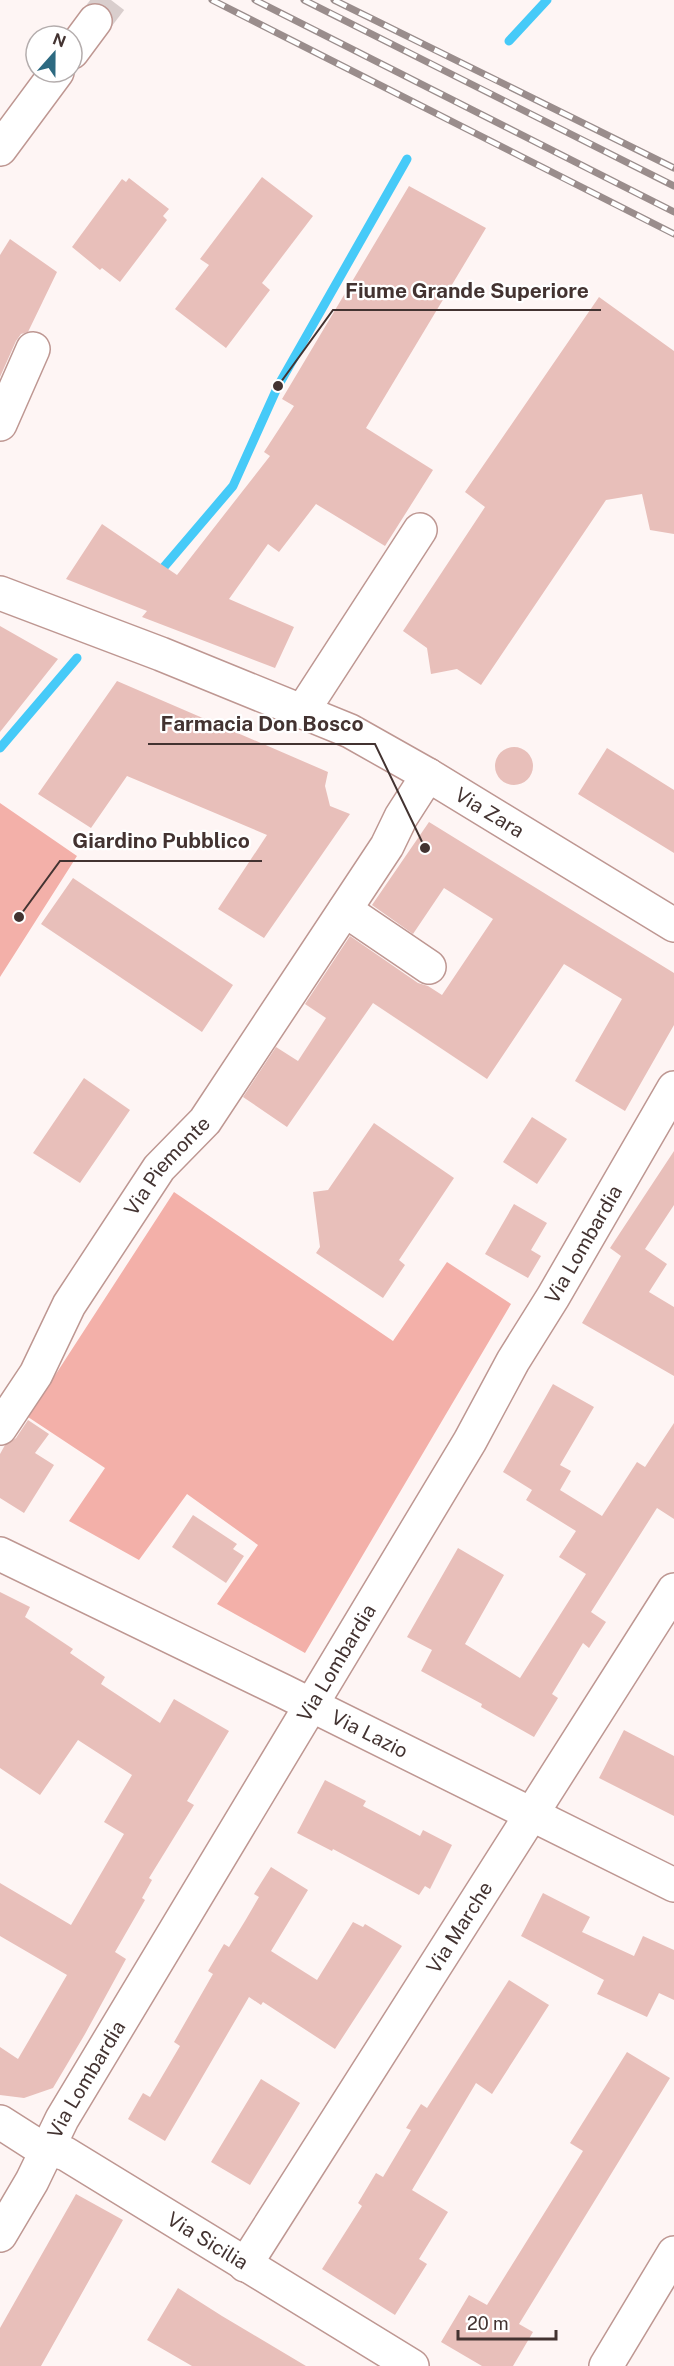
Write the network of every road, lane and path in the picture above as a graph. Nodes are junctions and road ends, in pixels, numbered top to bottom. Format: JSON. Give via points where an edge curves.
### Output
{"nodes":[{"id":1,"x":95,"y":21,"type":"tunnel mouth"},
{"id":2,"x":84,"y":36,"type":"edge"},
{"id":3,"x":48,"y":84,"type":"edge"},
{"id":4,"x":0,"y":149,"type":"edge"},
{"id":5,"x":33,"y":349,"type":"dead end"},
{"id":6,"x":0,"y":424,"type":"edge"},
{"id":7,"x":420,"y":530,"type":"dead end"},
{"id":8,"x":0,"y":593,"type":"edge"},
{"id":9,"x":302,"y":712,"type":"junction"},
{"id":10,"x":428,"y":775,"type":"junction"},
{"id":11,"x":345,"y":910,"type":"junction"},
{"id":12,"x":674,"y":925,"type":"edge"},
{"id":13,"x":429,"y":967,"type":"dead end"},
{"id":14,"x":674,"y":1088,"type":"edge"},
{"id":15,"x":0,"y":1428,"type":"edge"},
{"id":16,"x":0,"y":1554,"type":"edge"},
{"id":17,"x":674,"y":1590,"type":"edge"},
{"id":18,"x":310,"y":1705,"type":"junction"},
{"id":19,"x":532,"y":1814,"type":"junction"},
{"id":20,"x":674,"y":1885,"type":"edge"},
{"id":21,"x":0,"y":2122,"type":"edge"},
{"id":22,"x":48,"y":2149,"type":"junction"},
{"id":23,"x":0,"y":2235,"type":"edge"},
{"id":24,"x":674,"y":2253,"type":"edge"},
{"id":25,"x":245,"y":2265,"type":"junction"},
{"id":26,"x":412,"y":2366,"type":"edge"},
{"id":27,"x":606,"y":2366,"type":"edge"}],
"edges":[{"from":1,"to":2,"type":"street"},
{"from":3,"to":4,"type":"street"},
{"from":5,"to":6,"type":"street"},
{"from":7,"to":9,"type":"street"},
{"from":8,"to":9,"type":"street","name":"Via Zara"},
{"from":9,"to":10,"type":"street","name":"Via Zara","via":[[350,731]]},
{"from":10,"to":11,"type":"street","name":"Via Piemonte"},
{"from":10,"to":12,"type":"street","name":"Via Zara"},
{"from":11,"to":13,"type":"street"},
{"from":11,"to":15,"type":"street","name":"Via Piemonte","via":[[205,1121],[159,1168],[69,1305],[36,1374]]},
{"from":14,"to":18,"type":"street","name":"Via Lombardia","via":[[470,1441]]},
{"from":16,"to":18,"type":"street","name":"Via Lazio"},
{"from":17,"to":19,"type":"street","name":"Via Marche"},
{"from":18,"to":19,"type":"street","name":"Via Lazio"},
{"from":18,"to":22,"type":"street","name":"Via Lombardia","via":[[62,2119]]},
{"from":19,"to":20,"type":"street","name":"Via Lazio"},
{"from":19,"to":25,"type":"street","name":"Via Marche"},
{"from":21,"to":22,"type":"street","name":"Via Sicilia"},
{"from":22,"to":23,"type":"street","name":"Via Lombardia"},
{"from":22,"to":25,"type":"street","name":"Via Sicilia","via":[[66,2154]]},
{"from":24,"to":27,"type":"street"},
{"from":25,"to":26,"type":"street","name":"Via Sicilia"}]}
